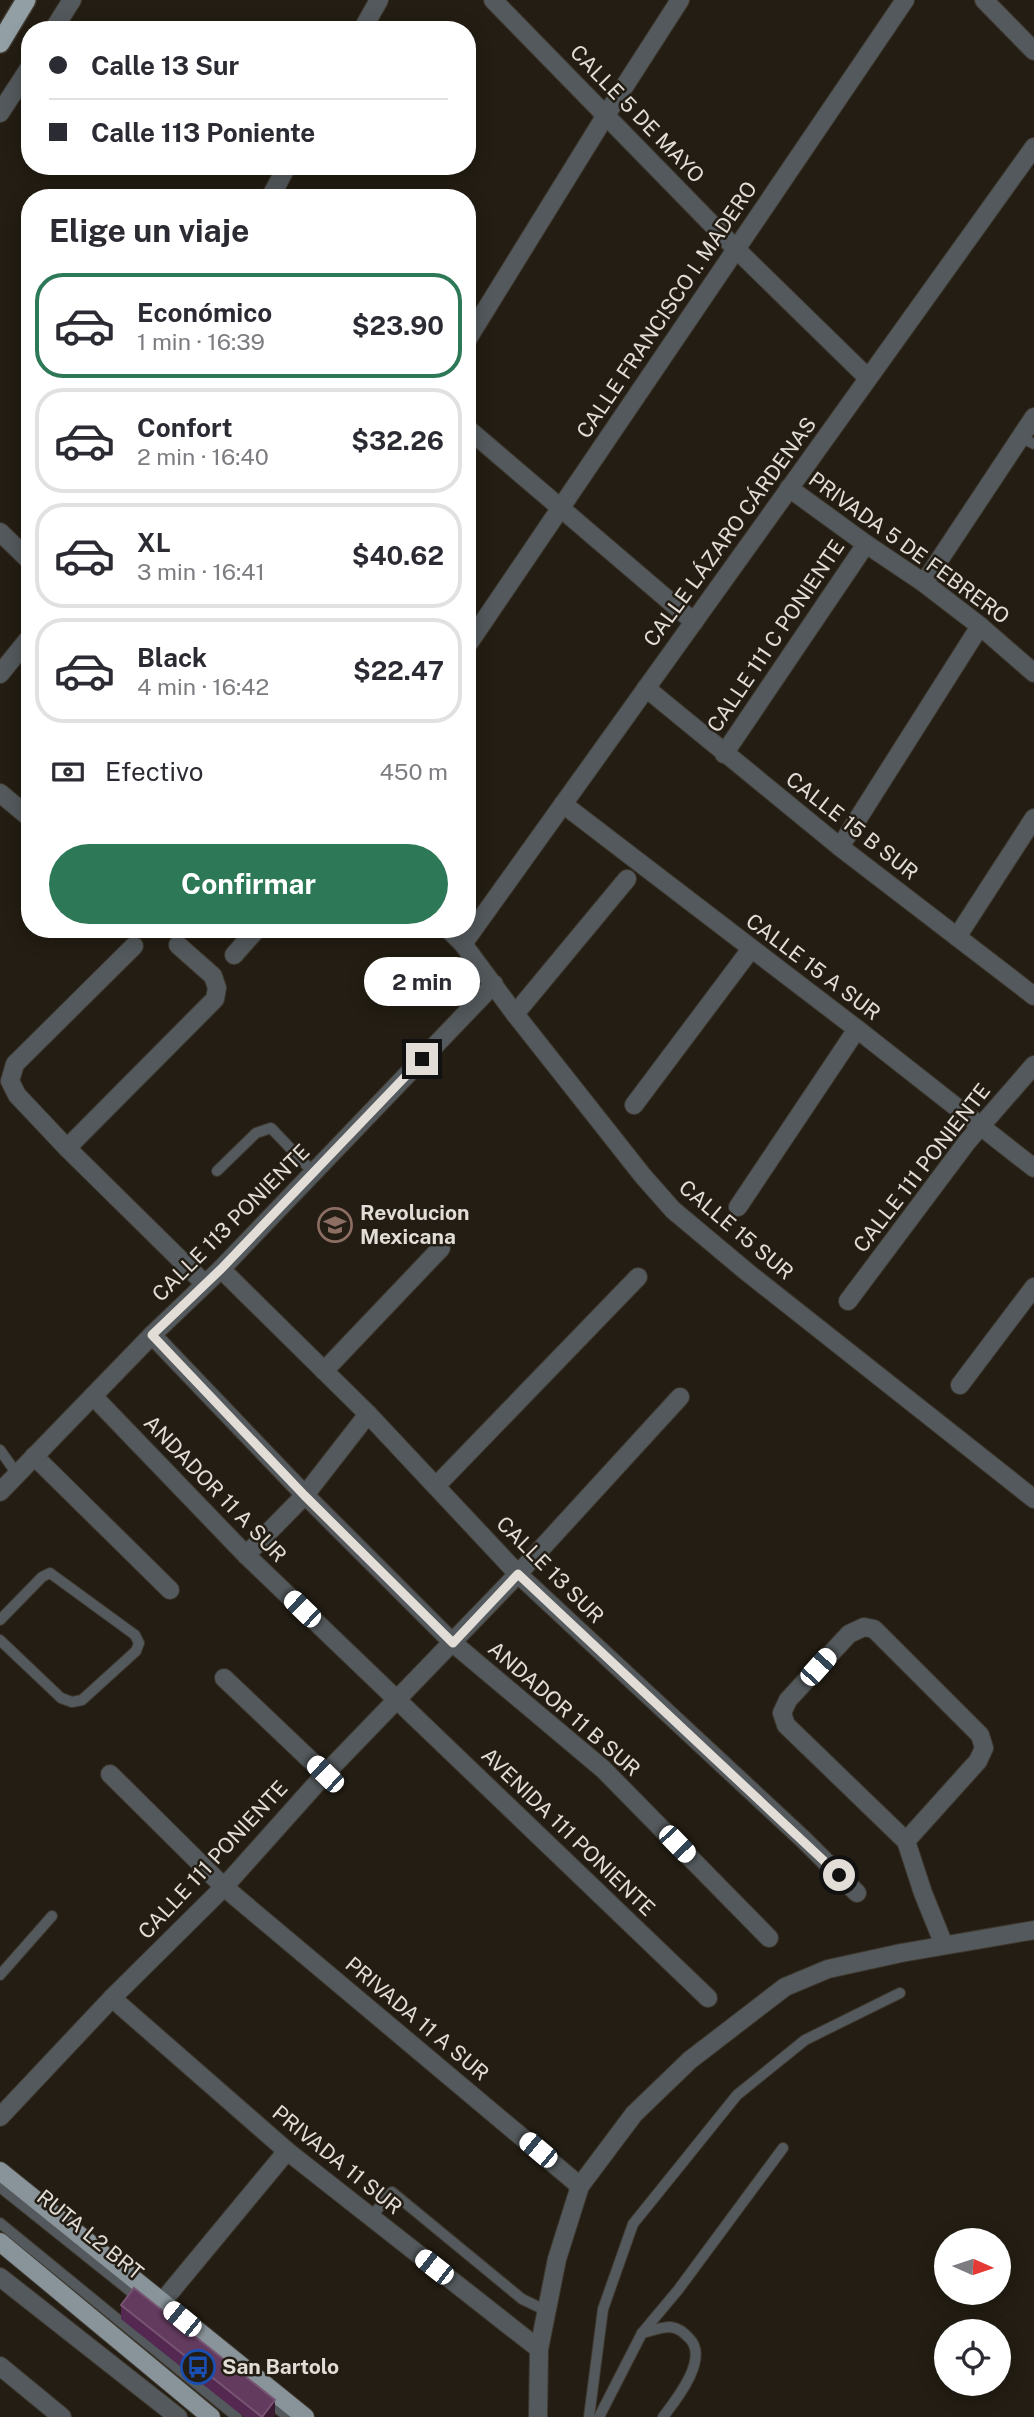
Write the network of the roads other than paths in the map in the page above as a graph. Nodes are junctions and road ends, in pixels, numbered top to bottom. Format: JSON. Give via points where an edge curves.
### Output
{"nodes":[{"id":1,"x":26,"y":0,"type":"edge"},
{"id":2,"x":72,"y":0,"type":"edge"},
{"id":3,"x":379,"y":0,"type":"edge"},
{"id":4,"x":492,"y":0,"type":"edge"},
{"id":5,"x":680,"y":0,"type":"edge"},
{"id":6,"x":905,"y":0,"type":"edge"},
{"id":7,"x":984,"y":0,"type":"edge"},
{"id":8,"x":59,"y":21,"type":"edge"},
{"id":9,"x":367,"y":21,"type":"edge"},
{"id":10,"x":1,"y":43,"type":"edge"},
{"id":11,"x":1034,"y":51,"type":"edge"},
{"id":12,"x":21,"y":81,"type":"edge"},
{"id":13,"x":0,"y":113,"type":"edge"},
{"id":14,"x":606,"y":115,"type":"junction"},
{"id":15,"x":1034,"y":147,"type":"edge"},
{"id":16,"x":736,"y":249,"type":"junction"},
{"id":17,"x":476,"y":325,"type":"edge"},
{"id":18,"x":868,"y":378,"type":"junction"},
{"id":19,"x":1034,"y":417,"type":"edge"},
{"id":20,"x":476,"y":436,"type":"edge"},
{"id":21,"x":1027,"y":441,"type":"edge"},
{"id":22,"x":789,"y":488,"type":"junction"},
{"id":23,"x":561,"y":508,"type":"junction"},
{"id":24,"x":0,"y":532,"type":"edge"},
{"id":25,"x":866,"y":544,"type":"junction"},
{"id":26,"x":21,"y":552,"type":"edge"},
{"id":27,"x":924,"y":583,"type":"junction"},
{"id":28,"x":694,"y":622,"type":"junction"},
{"id":29,"x":979,"y":626,"type":"junction"},
{"id":30,"x":476,"y":633,"type":"edge"},
{"id":31,"x":21,"y":648,"type":"edge"},
{"id":32,"x":1034,"y":673,"type":"edge"},
{"id":33,"x":0,"y":674,"type":"edge"},
{"id":34,"x":646,"y":688,"type":"junction"},
{"id":35,"x":724,"y":754,"type":"junction"},
{"id":36,"x":0,"y":793,"type":"edge"},
{"id":37,"x":563,"y":804,"type":"junction"},
{"id":38,"x":21,"y":810,"type":"edge"},
{"id":39,"x":1034,"y":818,"type":"edge"},
{"id":40,"x":840,"y":846,"type":"junction"},
{"id":41,"x":627,"y":879,"type":"dead end"},
{"id":42,"x":476,"y":926,"type":"edge"},
{"id":43,"x":957,"y":937,"type":"junction"},
{"id":44,"x":249,"y":938,"type":"edge"},
{"id":45,"x":457,"y":938,"type":"edge"},
{"id":46,"x":467,"y":938,"type":"edge"},
{"id":47,"x":463,"y":944,"type":"junction"},
{"id":48,"x":178,"y":945,"type":"dead end"},
{"id":49,"x":134,"y":946,"type":"dead end"},
{"id":50,"x":751,"y":949,"type":"junction"},
{"id":51,"x":234,"y":956,"type":"dead end"},
{"id":52,"x":494,"y":984,"type":"junction"},
{"id":53,"x":1034,"y":996,"type":"edge"},
{"id":54,"x":514,"y":1014,"type":"junction"},
{"id":55,"x":857,"y":1029,"type":"junction"},
{"id":56,"x":1034,"y":1065,"type":"edge"},
{"id":57,"x":634,"y":1105,"type":"dead end"},
{"id":58,"x":980,"y":1126,"type":"junction"},
{"id":59,"x":67,"y":1148,"type":"junction"},
{"id":60,"x":1034,"y":1168,"type":"edge"},
{"id":61,"x":218,"y":1171,"type":"dead end"},
{"id":62,"x":313,"y":1172,"type":"junction"},
{"id":63,"x":738,"y":1207,"type":"dead end"},
{"id":64,"x":441,"y":1248,"type":"dead end"},
{"id":65,"x":221,"y":1269,"type":"junction"},
{"id":66,"x":638,"y":1277,"type":"dead end"},
{"id":67,"x":205,"y":1284,"type":"junction"},
{"id":68,"x":1034,"y":1287,"type":"edge"},
{"id":69,"x":848,"y":1301,"type":"dead end"},
{"id":70,"x":152,"y":1335,"type":"junction"},
{"id":71,"x":324,"y":1371,"type":"junction"},
{"id":72,"x":960,"y":1385,"type":"dead end"},
{"id":73,"x":93,"y":1396,"type":"junction"},
{"id":74,"x":680,"y":1397,"type":"dead end"},
{"id":75,"x":368,"y":1414,"type":"junction"},
{"id":76,"x":0,"y":1450,"type":"edge"},
{"id":77,"x":34,"y":1456,"type":"junction"},
{"id":78,"x":17,"y":1474,"type":"junction"},
{"id":79,"x":436,"y":1486,"type":"junction"},
{"id":80,"x":0,"y":1492,"type":"edge"},
{"id":81,"x":304,"y":1495,"type":"junction"},
{"id":82,"x":1034,"y":1499,"type":"edge"},
{"id":83,"x":246,"y":1555,"type":"junction"},
{"id":84,"x":518,"y":1574,"type":"junction"},
{"id":85,"x":170,"y":1590,"type":"dead end"},
{"id":86,"x":0,"y":1620,"type":"edge"},
{"id":87,"x":0,"y":1640,"type":"edge"},
{"id":88,"x":453,"y":1643,"type":"junction"},
{"id":89,"x":224,"y":1678,"type":"dead end"},
{"id":90,"x":397,"y":1700,"type":"junction"},
{"id":91,"x":110,"y":1774,"type":"dead end"},
{"id":92,"x":325,"y":1774,"type":"junction"},
{"id":93,"x":906,"y":1841,"type":"junction"},
{"id":94,"x":223,"y":1887,"type":"junction"},
{"id":95,"x":857,"y":1893,"type":"dead end"},
{"id":96,"x":52,"y":1916,"type":"dead end"},
{"id":97,"x":1034,"y":1930,"type":"edge"},
{"id":98,"x":768,"y":1938,"type":"dead end"},
{"id":99,"x":944,"y":1945,"type":"junction"},
{"id":100,"x":0,"y":1975,"type":"edge"},
{"id":101,"x":900,"y":1993,"type":"dead end"},
{"id":102,"x":112,"y":1998,"type":"junction"},
{"id":103,"x":708,"y":1998,"type":"dead end"},
{"id":104,"x":0,"y":2117,"type":"edge"},
{"id":105,"x":783,"y":2148,"type":"dead end"},
{"id":106,"x":287,"y":2151,"type":"junction"},
{"id":107,"x":0,"y":2172,"type":"edge"},
{"id":108,"x":580,"y":2186,"type":"junction"},
{"id":109,"x":0,"y":2187,"type":"edge"},
{"id":110,"x":371,"y":2217,"type":"junction"},
{"id":111,"x":0,"y":2222,"type":"edge"},
{"id":112,"x":0,"y":2242,"type":"edge"},
{"id":113,"x":0,"y":2277,"type":"edge"},
{"id":114,"x":156,"y":2304,"type":"junction"},
{"id":115,"x":547,"y":2311,"type":"junction"},
{"id":116,"x":642,"y":2333,"type":"junction"},
{"id":117,"x":192,"y":2340,"type":"edge"},
{"id":118,"x":539,"y":2349,"type":"junction"},
{"id":119,"x":0,"y":2366,"type":"edge"},
{"id":120,"x":62,"y":2417,"type":"edge"},
{"id":121,"x":178,"y":2417,"type":"edge"},
{"id":122,"x":211,"y":2417,"type":"edge"},
{"id":123,"x":237,"y":2417,"type":"edge"},
{"id":124,"x":288,"y":2417,"type":"edge"},
{"id":125,"x":304,"y":2417,"type":"edge"},
{"id":126,"x":538,"y":2417,"type":"edge"},
{"id":127,"x":589,"y":2417,"type":"edge"},
{"id":128,"x":599,"y":2417,"type":"edge"},
{"id":129,"x":663,"y":2417,"type":"edge"}],
"edges":[{"from":1,"to":10,"type":"highway"},
{"from":2,"to":8,"type":"street"},
{"from":3,"to":9,"type":"street"},
{"from":4,"to":14,"type":"street","name":"CALLE 5 DE MAYO"},
{"from":5,"to":14,"type":"street"},
{"from":6,"to":16,"type":"street","name":"CALLE FRANCISCO I. MADERO"},
{"from":7,"to":11,"type":"street"},
{"from":12,"to":13,"type":"street"},
{"from":14,"to":16,"type":"street","name":"CALLE 5 DE MAYO"},
{"from":14,"to":17,"type":"street"},
{"from":15,"to":18,"type":"street","name":"CALLE LÁZARO CÁRDENAS"},
{"from":16,"to":18,"type":"street","name":"CALLE 5 DE MAYO"},
{"from":16,"to":23,"type":"street","name":"CALLE FRANCISCO I. MADERO"},
{"from":18,"to":22,"type":"street","name":"CALLE LÁZARO CÁRDENAS"},
{"from":19,"to":21,"type":"street"},
{"from":20,"to":23,"type":"street"},
{"from":21,"to":27,"type":"street"},
{"from":22,"to":25,"type":"street","name":"PRIVADA 5 DE FEBRERO"},
{"from":22,"to":28,"type":"street","name":"CALLE LÁZARO CÁRDENAS"},
{"from":23,"to":28,"type":"street"},
{"from":23,"to":30,"type":"street","name":"CALLE FRANCISCO I. MADERO"},
{"from":24,"to":26,"type":"street"},
{"from":25,"to":27,"type":"street","name":"PRIVADA 5 DE FEBRERO"},
{"from":25,"to":35,"type":"street","name":"CALLE 111 C PONIENTE"},
{"from":27,"to":29,"type":"street","name":"PRIVADA 5 DE FEBRERO"},
{"from":28,"to":34,"type":"street","name":"CALLE LÁZARO CÁRDENAS"},
{"from":29,"to":32,"type":"street","name":"PRIVADA 5 DE FEBRERO"},
{"from":29,"to":40,"type":"street"},
{"from":31,"to":33,"type":"street"},
{"from":34,"to":35,"type":"street","name":"CALLE 15 B SUR"},
{"from":34,"to":37,"type":"street","name":"CALLE LÁZARO CÁRDENAS"},
{"from":35,"to":40,"type":"street","name":"CALLE 15 B SUR"},
{"from":36,"to":38,"type":"street"},
{"from":37,"to":42,"type":"street","name":"CALLE LÁZARO CÁRDENAS"},
{"from":37,"to":50,"type":"street","name":"CALLE 15 A SUR"},
{"from":39,"to":43,"type":"street"},
{"from":40,"to":43,"type":"street","name":"CALLE 15 B SUR"},
{"from":41,"to":54,"type":"street"},
{"from":43,"to":53,"type":"street","name":"CALLE 15 B SUR"},
{"from":44,"to":51,"type":"street"},
{"from":45,"to":47,"type":"street","name":"CALLE 15 SUR"},
{"from":46,"to":47,"type":"street","name":"CALLE LÁZARO CÁRDENAS"},
{"from":47,"to":52,"type":"street","name":"CALLE 15 SUR"},
{"from":48,"to":59,"type":"street","via":[[213,975],[218,988],[215,999]]},
{"from":49,"to":59,"type":"street","via":[[15,1064],[9,1081],[17,1096]]},
{"from":50,"to":55,"type":"street","name":"CALLE 15 A SUR"},
{"from":50,"to":57,"type":"street"},
{"from":52,"to":54,"type":"street","name":"CALLE 15 SUR"},
{"from":52,"to":62,"type":"street","name":"CALLE 113 PONIENTE"},
{"from":54,"to":82,"type":"street","name":"CALLE 15 SUR","via":[[673,1210]]},
{"from":55,"to":58,"type":"street","name":"CALLE 15 A SUR"},
{"from":55,"to":63,"type":"street"},
{"from":56,"to":58,"type":"street","name":"CALLE 111 PONIENTE"},
{"from":58,"to":60,"type":"street","name":"CALLE 15 A SUR"},
{"from":58,"to":69,"type":"street","name":"CALLE 111 PONIENTE"},
{"from":59,"to":67,"type":"street"},
{"from":61,"to":62,"type":"lane","via":[[256,1133],[271,1128]]},
{"from":62,"to":65,"type":"street","name":"CALLE 113 PONIENTE"},
{"from":64,"to":71,"type":"street"},
{"from":65,"to":67,"type":"street","name":"CALLE 113 PONIENTE"},
{"from":65,"to":71,"type":"street","name":"CALLE 13 SUR"},
{"from":66,"to":79,"type":"street"},
{"from":67,"to":70,"type":"street","name":"CALLE 113 PONIENTE"},
{"from":68,"to":72,"type":"street"},
{"from":70,"to":73,"type":"street","name":"CALLE 113 PONIENTE"},
{"from":70,"to":81,"type":"street","name":"ANDADOR 11 B SUR"},
{"from":71,"to":75,"type":"street","name":"CALLE 13 SUR"},
{"from":73,"to":77,"type":"street","name":"CALLE 113 PONIENTE"},
{"from":73,"to":83,"type":"street","name":"ANDADOR 11 A SUR"},
{"from":74,"to":84,"type":"street","name":"CALLE 111 PONIENTE"},
{"from":75,"to":79,"type":"street","name":"CALLE 13 SUR"},
{"from":75,"to":81,"type":"street"},
{"from":76,"to":78,"type":"lane"},
{"from":77,"to":78,"type":"street","name":"CALLE 113 PONIENTE"},
{"from":77,"to":85,"type":"street"},
{"from":78,"to":80,"type":"street","name":"CALLE 113 PONIENTE"},
{"from":79,"to":84,"type":"street","name":"CALLE 13 SUR"},
{"from":81,"to":83,"type":"street"},
{"from":81,"to":88,"type":"street","name":"ANDADOR 11 B SUR"},
{"from":83,"to":90,"type":"street","name":"ANDADOR 11 A SUR"},
{"from":84,"to":88,"type":"street","name":"CALLE 111 PONIENTE"},
{"from":84,"to":95,"type":"street","name":"CALLE 13 SUR"},
{"from":86,"to":87,"type":"lane","via":[[50,1573],[135,1635],[139,1643],[136,1651],[82,1700],[72,1702],[61,1698]]},
{"from":88,"to":90,"type":"street","name":"CALLE 111 PONIENTE"},
{"from":88,"to":98,"type":"street","name":"ANDADOR 11 B SUR","via":[[603,1769]]},
{"from":89,"to":92,"type":"street"},
{"from":90,"to":92,"type":"street","name":"CALLE 111 PONIENTE"},
{"from":90,"to":103,"type":"street","name":"AVENIDA 111 PONIENTE"},
{"from":91,"to":94,"type":"street","name":"PRIVADA 11 A SUR"},
{"from":92,"to":94,"type":"street","name":"CALLE 111 PONIENTE"},
{"from":93,"to":93,"type":"street","via":[[978,1761],[984,1748],[979,1735],[874,1629],[864,1627],[849,1633],[788,1700],[782,1713],[786,1725]]},
{"from":93,"to":99,"type":"street"},
{"from":94,"to":102,"type":"street","name":"CALLE 111 PONIENTE"},
{"from":94,"to":108,"type":"street","name":"PRIVADA 11 A SUR"},
{"from":96,"to":100,"type":"lane"},
{"from":97,"to":99,"type":"street"},
{"from":99,"to":108,"type":"street","via":[[828,1969],[785,1987],[680,2068],[634,2113]]},
{"from":101,"to":127,"type":"lane","via":[[805,2040],[737,2095],[633,2224],[603,2309]]},
{"from":102,"to":104,"type":"street","name":"CALLE 111 PONIENTE"},
{"from":102,"to":106,"type":"street","name":"PRIVADA 11 SUR"},
{"from":105,"to":116,"type":"lane"},
{"from":106,"to":110,"type":"street","name":"PRIVADA 11 SUR"},
{"from":106,"to":114,"type":"street"},
{"from":107,"to":114,"type":"main road"},
{"from":108,"to":115,"type":"street","via":[[557,2259]]},
{"from":109,"to":114,"type":"lane","name":"RUTA L2 BRT"},
{"from":110,"to":115,"type":"lane","via":[[392,2192],[522,2299]]},
{"from":110,"to":118,"type":"street","name":"PRIVADA 11 SUR"},
{"from":111,"to":123,"type":"lane"},
{"from":112,"to":122,"type":"main road"},
{"from":113,"to":121,"type":"street"},
{"from":114,"to":125,"type":"main road"},
{"from":115,"to":118,"type":"street"},
{"from":116,"to":128,"type":"lane"},
{"from":116,"to":129,"type":"lane","via":[[669,2327],[682,2330],[693,2342],[696,2359],[686,2386]]},
{"from":117,"to":124,"type":"lane"},
{"from":118,"to":126,"type":"street"},
{"from":119,"to":120,"type":"street"}]}
